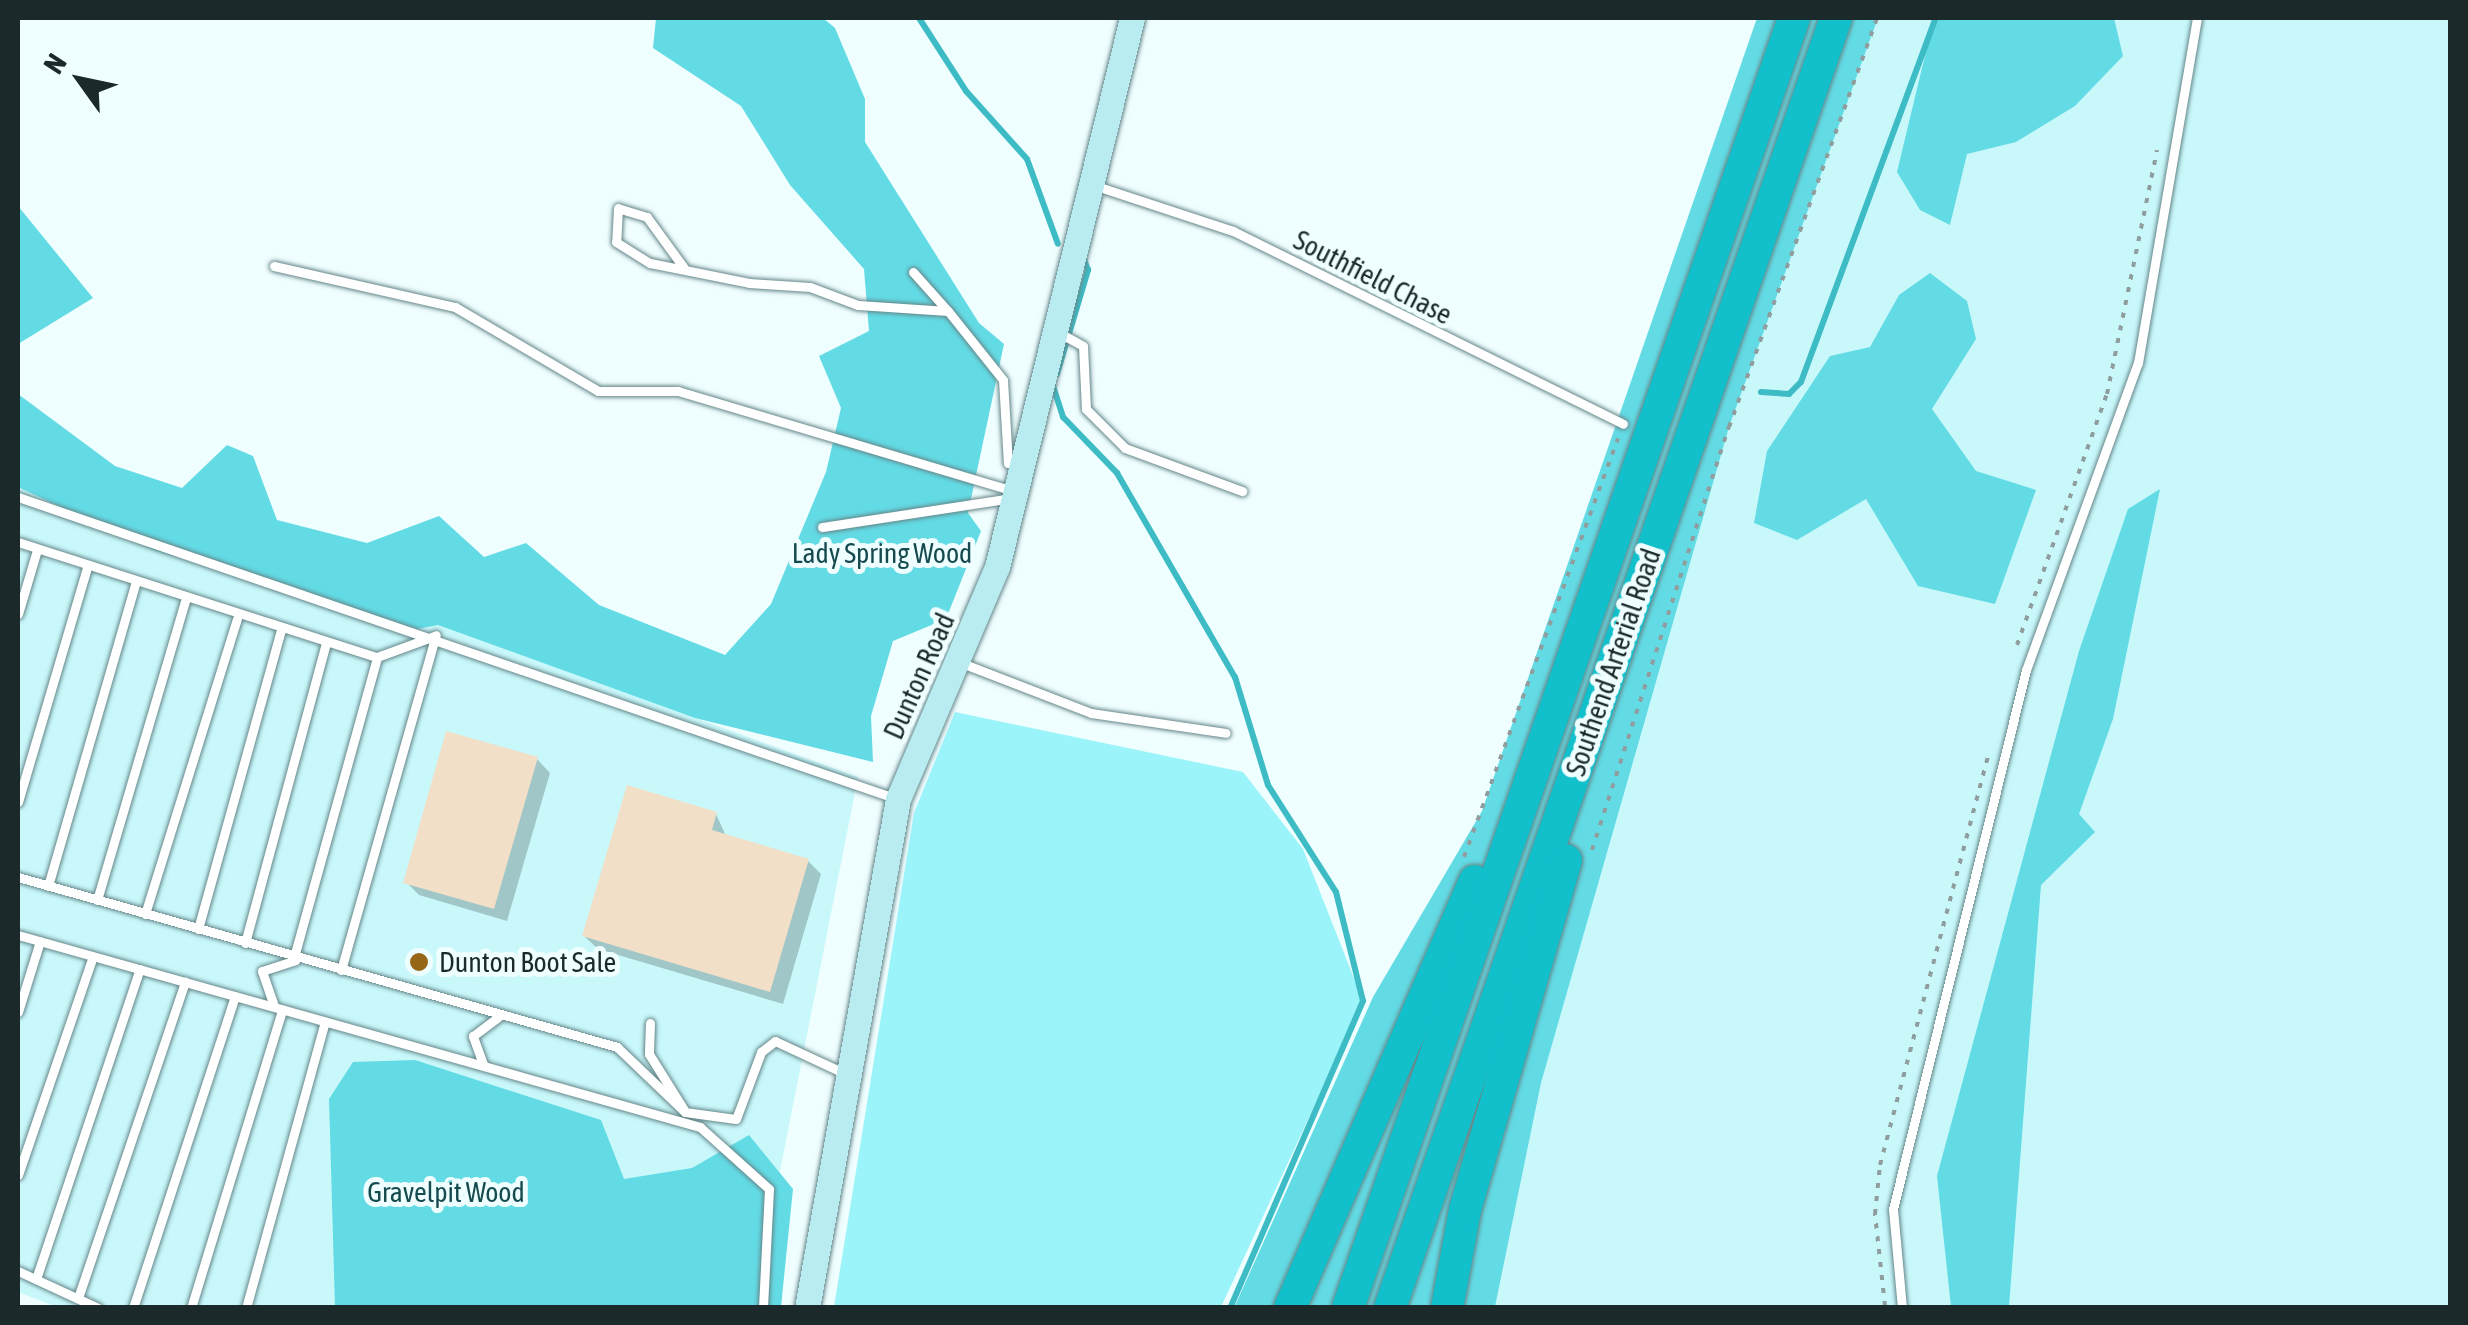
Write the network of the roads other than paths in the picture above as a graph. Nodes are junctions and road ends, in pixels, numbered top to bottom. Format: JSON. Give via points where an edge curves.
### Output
{"nodes":[{"id":1,"x":1132,"y":18,"type":"edge"},
{"id":2,"x":1794,"y":18,"type":"edge"},
{"id":3,"x":1836,"y":18,"type":"edge"},
{"id":4,"x":2198,"y":18,"type":"edge"},
{"id":5,"x":1096,"y":186,"type":"junction"},
{"id":6,"x":274,"y":266,"type":"dead end"},
{"id":7,"x":684,"y":268,"type":"junction"},
{"id":8,"x":914,"y":272,"type":"dead end"},
{"id":9,"x":948,"y":311,"type":"junction"},
{"id":10,"x":1054,"y":330,"type":"junction"},
{"id":11,"x":1636,"y":429,"type":"junction"},
{"id":12,"x":1017,"y":486,"type":"junction"},
{"id":13,"x":1242,"y":491,"type":"dead end"},
{"id":14,"x":18,"y":497,"type":"edge"},
{"id":15,"x":822,"y":527,"type":"dead end"},
{"id":16,"x":18,"y":542,"type":"edge"},
{"id":17,"x":37,"y":550,"type":"junction"},
{"id":18,"x":1646,"y":566,"type":"junction"},
{"id":19,"x":87,"y":567,"type":"junction"},
{"id":20,"x":135,"y":584,"type":"junction"},
{"id":21,"x":185,"y":601,"type":"junction"},
{"id":22,"x":18,"y":614,"type":"edge"},
{"id":23,"x":238,"y":619,"type":"junction"},
{"id":24,"x":280,"y":630,"type":"junction"},
{"id":25,"x":436,"y":635,"type":"junction"},
{"id":26,"x":326,"y":643,"type":"junction"},
{"id":27,"x":377,"y":656,"type":"junction"},
{"id":28,"x":960,"y":662,"type":"junction"},
{"id":29,"x":1226,"y":734,"type":"dead end"},
{"id":30,"x":898,"y":799,"type":"junction"},
{"id":31,"x":18,"y":802,"type":"edge"},
{"id":32,"x":18,"y":877,"type":"edge"},
{"id":33,"x":48,"y":886,"type":"junction"},
{"id":34,"x":97,"y":900,"type":"junction"},
{"id":35,"x":145,"y":914,"type":"junction"},
{"id":36,"x":198,"y":929,"type":"junction"},
{"id":37,"x":18,"y":935,"type":"edge"},
{"id":38,"x":40,"y":942,"type":"junction"},
{"id":39,"x":245,"y":943,"type":"junction"},
{"id":40,"x":92,"y":956,"type":"junction"},
{"id":41,"x":294,"y":957,"type":"junction"},
{"id":42,"x":306,"y":960,"type":"junction"},
{"id":43,"x":140,"y":970,"type":"junction"},
{"id":44,"x":341,"y":970,"type":"junction"},
{"id":45,"x":186,"y":982,"type":"junction"},
{"id":46,"x":235,"y":996,"type":"junction"},
{"id":47,"x":279,"y":1009,"type":"junction"},
{"id":48,"x":18,"y":1012,"type":"edge"},
{"id":49,"x":510,"y":1017,"type":"junction"},
{"id":50,"x":325,"y":1022,"type":"junction"},
{"id":51,"x":650,"y":1023,"type":"dead end"},
{"id":52,"x":485,"y":1066,"type":"junction"},
{"id":53,"x":848,"y":1075,"type":"junction"},
{"id":54,"x":686,"y":1112,"type":"junction"},
{"id":55,"x":18,"y":1175,"type":"edge"},
{"id":56,"x":18,"y":1271,"type":"edge"},
{"id":57,"x":36,"y":1279,"type":"junction"},
{"id":58,"x":78,"y":1298,"type":"junction"},
{"id":59,"x":98,"y":1308,"type":"edge"},
{"id":60,"x":132,"y":1308,"type":"edge"},
{"id":61,"x":191,"y":1308,"type":"edge"},
{"id":62,"x":246,"y":1308,"type":"edge"},
{"id":63,"x":763,"y":1308,"type":"edge"},
{"id":64,"x":807,"y":1308,"type":"edge"},
{"id":65,"x":1290,"y":1308,"type":"edge"},
{"id":66,"x":1348,"y":1308,"type":"edge"},
{"id":67,"x":1390,"y":1308,"type":"edge"},
{"id":68,"x":1447,"y":1308,"type":"edge"},
{"id":69,"x":1902,"y":1308,"type":"edge"}],
"edges":[{"from":1,"to":5,"type":"street","name":"Dunton Road"},
{"from":2,"to":11,"type":"highway","name":"Southend Arterial Road"},
{"from":3,"to":18,"type":"highway","name":"Southend Arterial Road"},
{"from":4,"to":69,"type":"lane","via":[[2138,363],[2026,670],[1893,1208]]},
{"from":5,"to":10,"type":"street","name":"Dunton Road"},
{"from":5,"to":11,"type":"lane","name":"Southfield Chase","via":[[1233,231]]},
{"from":6,"to":12,"type":"lane","via":[[455,307],[598,390],[678,390]]},
{"from":7,"to":7,"type":"lane","via":[[647,217],[618,208],[611,230],[629,254]]},
{"from":7,"to":9,"type":"lane","via":[[858,305]]},
{"from":8,"to":9,"type":"lane"},
{"from":9,"to":12,"type":"lane","via":[[1004,380],[1008,462]]},
{"from":10,"to":12,"type":"street","name":"Dunton Road"},
{"from":10,"to":13,"type":"lane","via":[[1083,346],[1086,409],[1125,448]]},
{"from":11,"to":65,"type":"highway","via":[[1476,879]]},
{"from":11,"to":66,"type":"highway","name":"Southend Arterial Road"},
{"from":12,"to":15,"type":"lane"},
{"from":12,"to":28,"type":"street","name":"Dunton Road"},
{"from":14,"to":25,"type":"lane","via":[[209,569]]},
{"from":16,"to":17,"type":"lane"},
{"from":17,"to":19,"type":"lane"},
{"from":17,"to":22,"type":"lane"},
{"from":18,"to":67,"type":"highway","name":"Southend Arterial Road"},
{"from":18,"to":68,"type":"highway","via":[[1464,1210]]},
{"from":19,"to":20,"type":"lane"},
{"from":19,"to":31,"type":"lane"},
{"from":20,"to":21,"type":"lane"},
{"from":20,"to":33,"type":"lane"},
{"from":21,"to":23,"type":"lane"},
{"from":21,"to":34,"type":"lane"},
{"from":23,"to":24,"type":"lane"},
{"from":23,"to":35,"type":"lane"},
{"from":24,"to":26,"type":"lane"},
{"from":24,"to":36,"type":"lane"},
{"from":25,"to":27,"type":"lane"},
{"from":25,"to":30,"type":"lane"},
{"from":25,"to":44,"type":"lane"},
{"from":26,"to":27,"type":"lane"},
{"from":26,"to":39,"type":"lane"},
{"from":27,"to":41,"type":"lane"},
{"from":28,"to":29,"type":"lane","via":[[1091,714]]},
{"from":28,"to":30,"type":"street","name":"Dunton Road"},
{"from":30,"to":53,"type":"street","name":"Dunton Road"},
{"from":32,"to":33,"type":"lane"},
{"from":33,"to":34,"type":"lane"},
{"from":34,"to":35,"type":"lane"},
{"from":35,"to":36,"type":"lane"},
{"from":36,"to":39,"type":"lane"},
{"from":37,"to":38,"type":"lane"},
{"from":38,"to":40,"type":"lane"},
{"from":38,"to":48,"type":"lane"},
{"from":39,"to":41,"type":"lane"},
{"from":40,"to":43,"type":"lane"},
{"from":40,"to":55,"type":"lane"},
{"from":41,"to":42,"type":"lane"},
{"from":42,"to":44,"type":"lane"},
{"from":42,"to":47,"type":"lane","via":[[262,971]]},
{"from":43,"to":45,"type":"lane"},
{"from":43,"to":57,"type":"lane"},
{"from":44,"to":49,"type":"lane"},
{"from":45,"to":46,"type":"lane"},
{"from":45,"to":58,"type":"lane"},
{"from":46,"to":47,"type":"lane"},
{"from":46,"to":60,"type":"lane"},
{"from":47,"to":50,"type":"lane"},
{"from":47,"to":61,"type":"lane"},
{"from":49,"to":52,"type":"lane","via":[[486,1020],[473,1036]]},
{"from":49,"to":54,"type":"lane","via":[[618,1046]]},
{"from":50,"to":52,"type":"lane"},
{"from":50,"to":62,"type":"lane"},
{"from":51,"to":54,"type":"lane","via":[[654,1066]]},
{"from":52,"to":63,"type":"lane","via":[[692,1123],[747,1160],[772,1203]]},
{"from":53,"to":54,"type":"lane","via":[[775,1041],[761,1052],[738,1118]]},
{"from":53,"to":64,"type":"street","name":"Dunton Road"},
{"from":56,"to":57,"type":"lane"},
{"from":57,"to":58,"type":"lane"},
{"from":58,"to":59,"type":"lane"}]}
